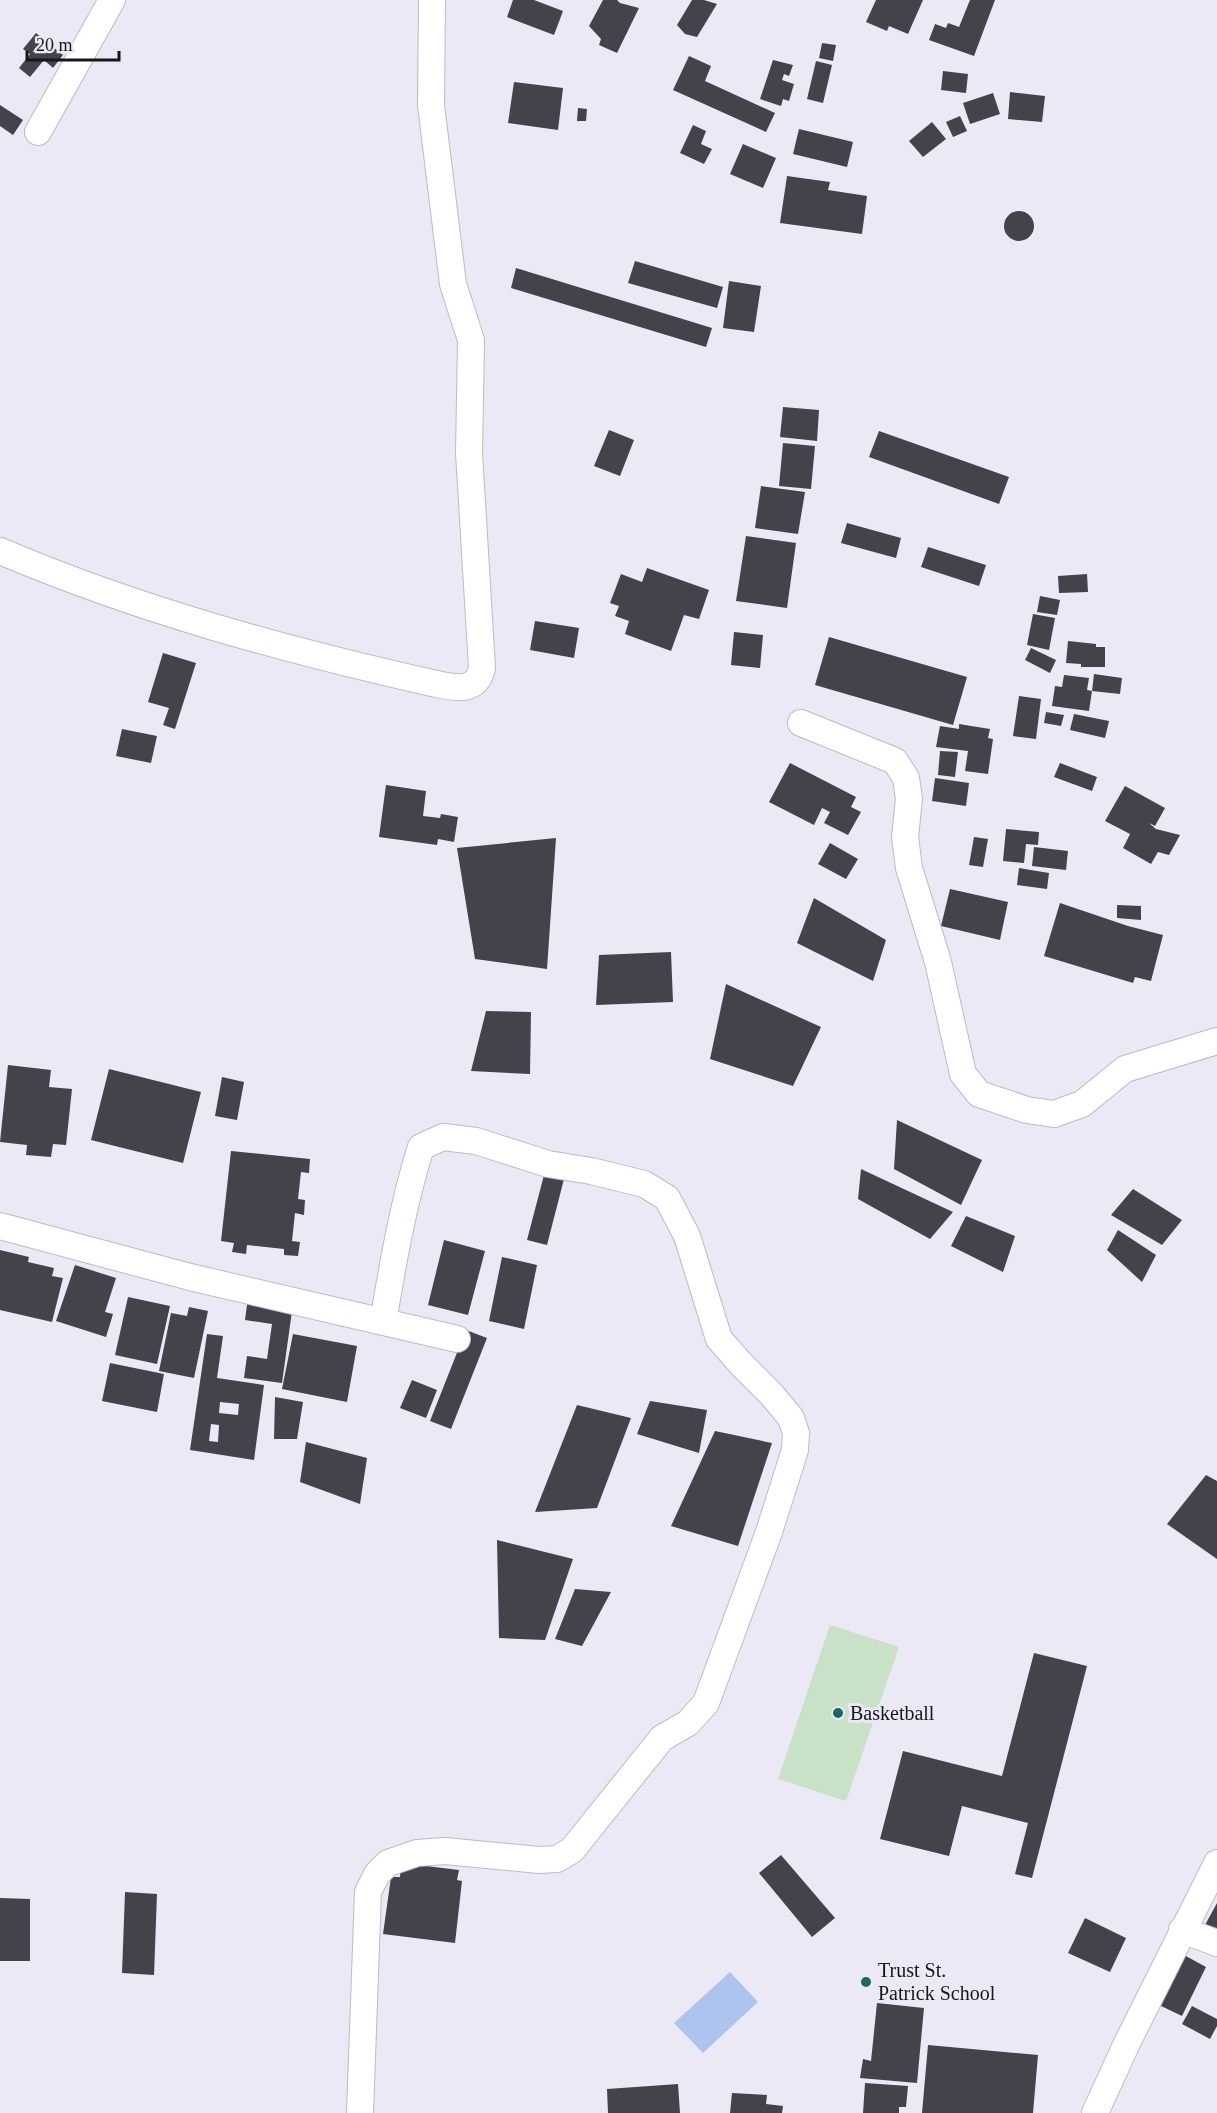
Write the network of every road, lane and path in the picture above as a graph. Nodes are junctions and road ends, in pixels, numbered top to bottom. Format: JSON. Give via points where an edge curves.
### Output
{"nodes":[{"id":1,"x":112,"y":0,"type":"edge"},
{"id":2,"x":432,"y":0,"type":"edge"},
{"id":3,"x":38,"y":132,"type":"dead end"},
{"id":4,"x":0,"y":551,"type":"edge"},
{"id":5,"x":801,"y":723,"type":"dead end"},
{"id":6,"x":1217,"y":1041,"type":"edge"},
{"id":7,"x":0,"y":1226,"type":"edge"},
{"id":8,"x":383,"y":1322,"type":"junction"},
{"id":9,"x":457,"y":1339,"type":"dead end"},
{"id":10,"x":1217,"y":1863,"type":"edge"},
{"id":11,"x":1182,"y":1930,"type":"junction"},
{"id":12,"x":1217,"y":1943,"type":"edge"},
{"id":13,"x":360,"y":2113,"type":"edge"},
{"id":14,"x":1095,"y":2113,"type":"edge"}],
"edges":[{"from":1,"to":3,"type":"street"},
{"from":2,"to":4,"type":"street","via":[[431,105],[453,284],[471,340],[469,453],[482,668],[477,681],[465,688],[432,683],[213,628]]},
{"from":5,"to":6,"type":"street","via":[[895,761],[906,778],[909,868],[938,962],[963,1074],[979,1094],[1027,1110],[1054,1114],[1082,1104],[1125,1069]]},
{"from":7,"to":8,"type":"street","via":[[190,1277]]},
{"from":8,"to":9,"type":"street"},
{"from":8,"to":13,"type":"street","via":[[410,1181],[421,1147],[432,1141],[443,1137],[476,1141],[548,1164],[644,1184],[668,1198],[687,1236],[719,1339],[791,1418],[796,1433],[795,1450],[769,1532],[706,1704],[688,1723],[662,1738],[572,1850],[557,1859],[539,1860],[417,1852],[388,1863],[377,1874],[368,1892]]},
{"from":10,"to":11,"type":"street"},
{"from":11,"to":12,"type":"street"},
{"from":11,"to":14,"type":"street"}]}
